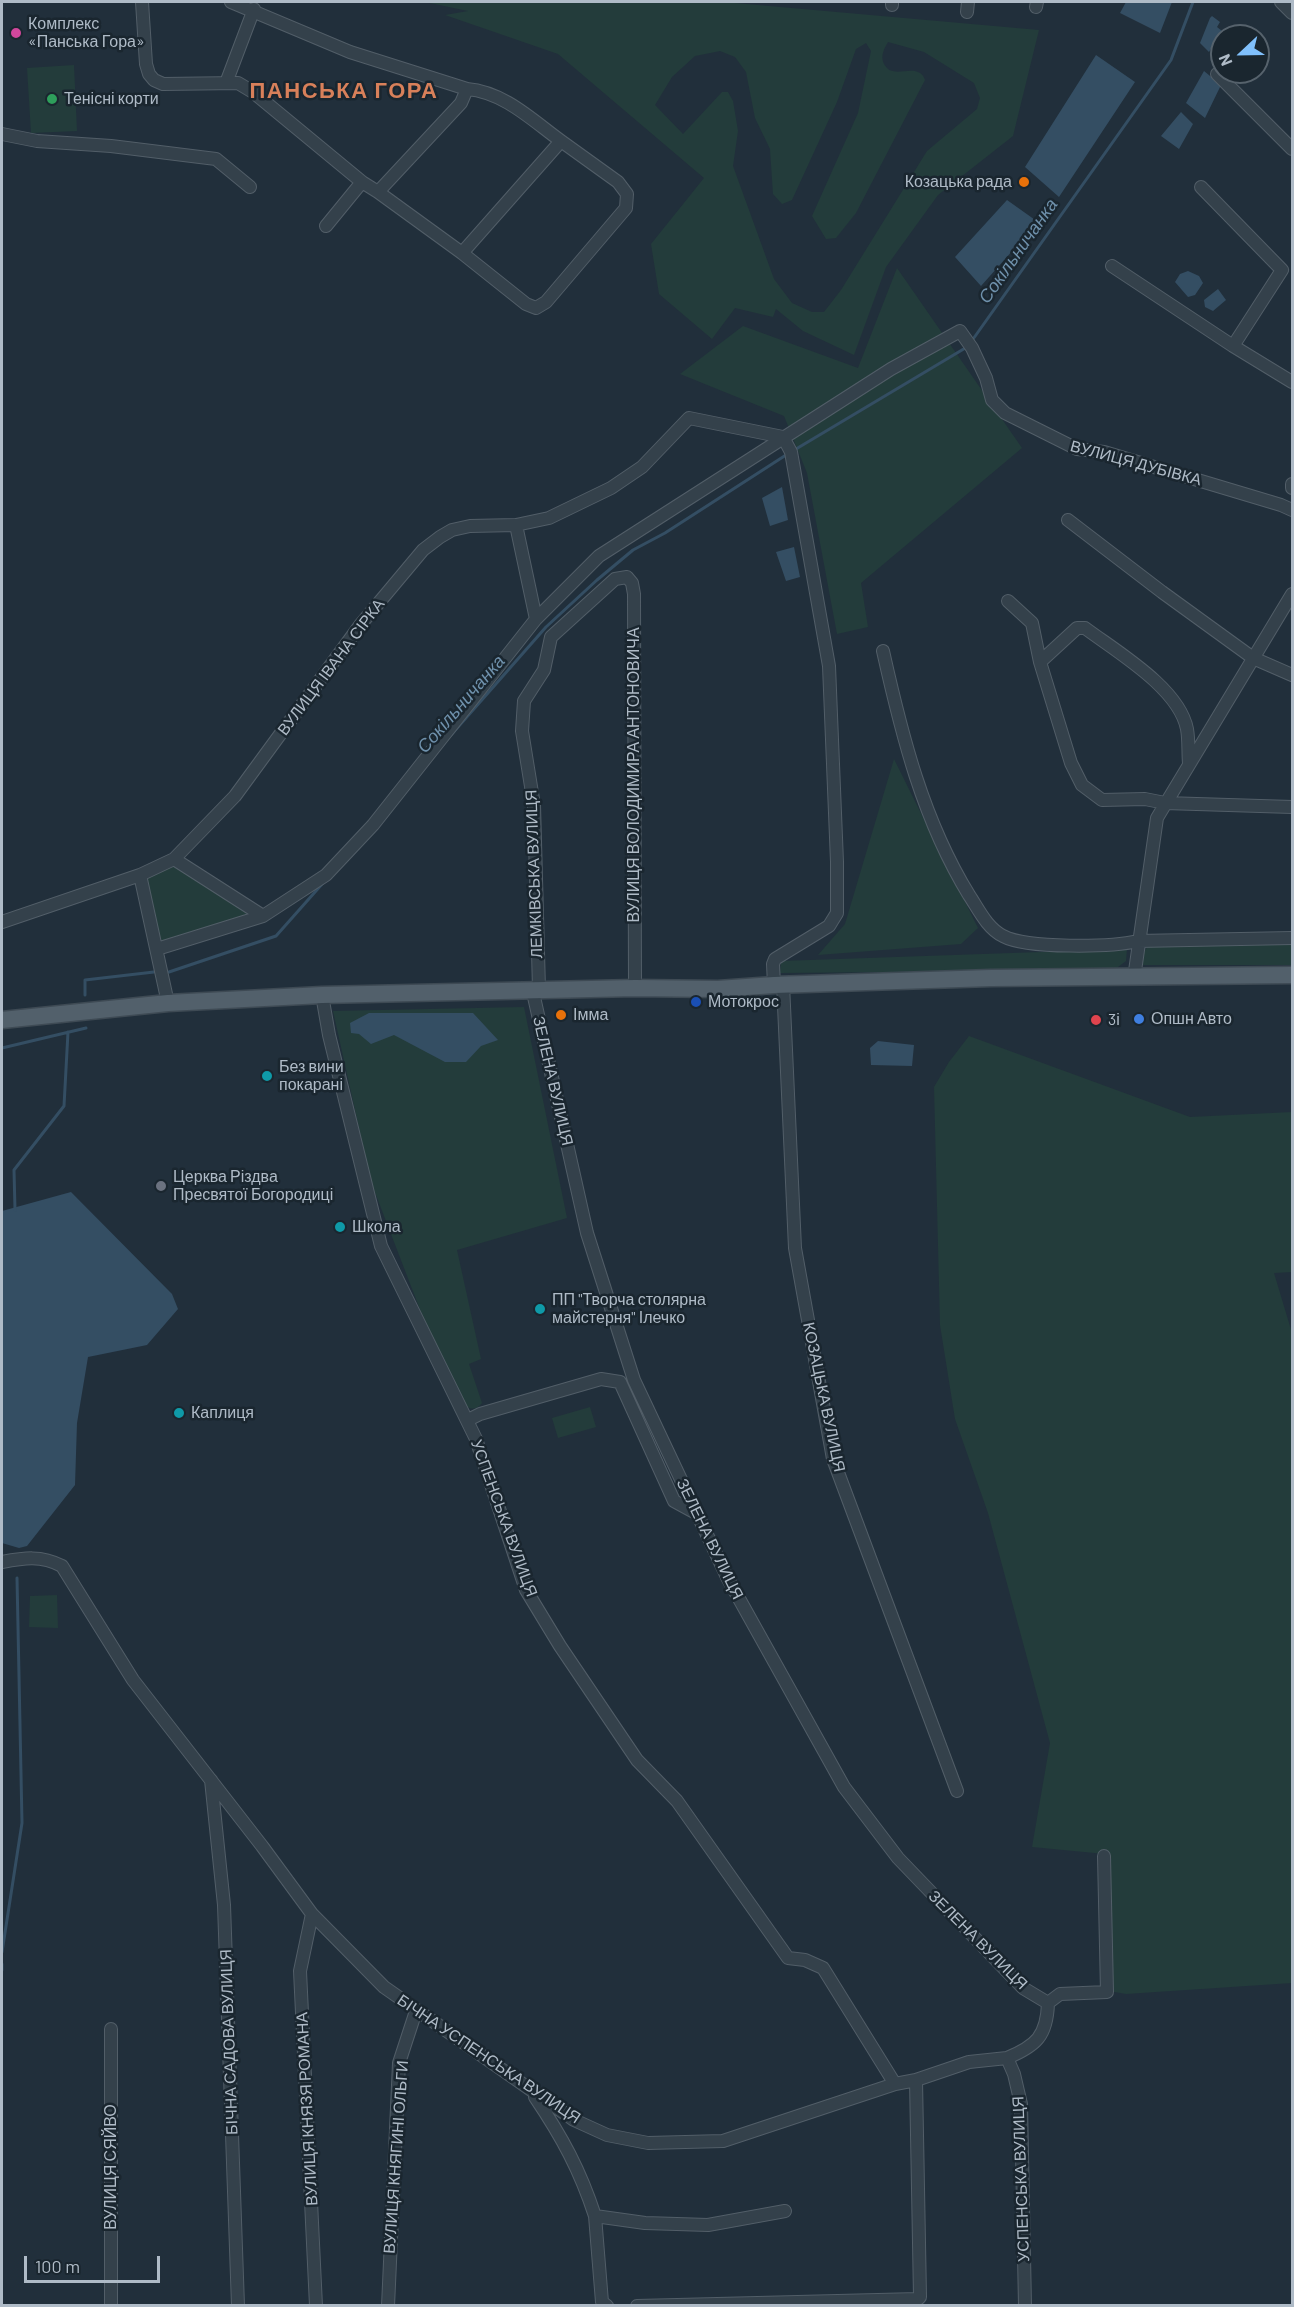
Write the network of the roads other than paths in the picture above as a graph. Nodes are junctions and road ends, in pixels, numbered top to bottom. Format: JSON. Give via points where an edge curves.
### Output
{"nodes":[{"id":1,"x":142,"y":2,"type":"edge"},
{"id":2,"x":231,"y":2,"type":"edge"},
{"id":3,"x":1281,"y":2,"type":"edge"},
{"id":4,"x":254,"y":9,"type":"junction"},
{"id":5,"x":1293,"y":14,"type":"edge"},
{"id":6,"x":226,"y":83,"type":"junction"},
{"id":7,"x":1227,"y":84,"type":"edge"},
{"id":8,"x":467,"y":89,"type":"junction"},
{"id":9,"x":2,"y":134,"type":"edge"},
{"id":10,"x":561,"y":141,"type":"junction"},
{"id":11,"x":1293,"y":149,"type":"edge"},
{"id":12,"x":362,"y":182,"type":"junction"},
{"id":13,"x":250,"y":187,"type":"dead end"},
{"id":14,"x":1201,"y":187,"type":"dead end"},
{"id":15,"x":378,"y":192,"type":"junction"},
{"id":16,"x":326,"y":226,"type":"dead end"},
{"id":17,"x":462,"y":253,"type":"junction"},
{"id":18,"x":1112,"y":266,"type":"dead end"},
{"id":19,"x":1233,"y":346,"type":"junction"},
{"id":20,"x":1293,"y":382,"type":"edge"},
{"id":21,"x":783,"y":437,"type":"junction"},
{"id":22,"x":1293,"y":510,"type":"edge"},
{"id":23,"x":1068,"y":520,"type":"dead end"},
{"id":24,"x":516,"y":525,"type":"junction"},
{"id":25,"x":615,"y":579,"type":"joint"},
{"id":26,"x":1293,"y":594,"type":"edge"},
{"id":27,"x":1008,"y":601,"type":"dead end"},
{"id":28,"x":536,"y":619,"type":"junction"},
{"id":29,"x":883,"y":651,"type":"dead end"},
{"id":30,"x":1253,"y":658,"type":"junction"},
{"id":31,"x":1040,"y":662,"type":"junction"},
{"id":32,"x":1293,"y":675,"type":"edge"},
{"id":33,"x":1189,"y":762,"type":"junction"},
{"id":34,"x":1165,"y":802,"type":"junction"},
{"id":35,"x":1293,"y":807,"type":"edge"},
{"id":36,"x":174,"y":859,"type":"junction"},
{"id":37,"x":140,"y":875,"type":"junction"},
{"id":38,"x":263,"y":916,"type":"junction"},
{"id":39,"x":2,"y":921,"type":"edge"},
{"id":40,"x":1293,"y":938,"type":"edge"},
{"id":41,"x":1138,"y":941,"type":"junction"},
{"id":42,"x":157,"y":950,"type":"junction"},
{"id":43,"x":1293,"y":975,"type":"edge"},
{"id":44,"x":1131,"y":977,"type":"junction"},
{"id":45,"x":778,"y":984,"type":"junction"},
{"id":46,"x":635,"y":988,"type":"junction"},
{"id":47,"x":534,"y":990,"type":"junction"},
{"id":48,"x":322,"y":995,"type":"junction"},
{"id":49,"x":168,"y":1003,"type":"junction"},
{"id":50,"x":2,"y":1020,"type":"edge"},
{"id":51,"x":634,"y":1380,"type":"junction"},
{"id":52,"x":620,"y":1382,"type":"junction"},
{"id":53,"x":468,"y":1420,"type":"junction"},
{"id":54,"x":696,"y":1514,"type":"junction"},
{"id":55,"x":2,"y":1562,"type":"edge"},
{"id":56,"x":211,"y":1779,"type":"junction"},
{"id":57,"x":957,"y":1791,"type":"dead end"},
{"id":58,"x":1104,"y":1857,"type":"dead end"},
{"id":59,"x":312,"y":1914,"type":"junction"},
{"id":60,"x":1048,"y":2003,"type":"junction"},
{"id":61,"x":416,"y":2011,"type":"junction"},
{"id":62,"x":111,"y":2029,"type":"dead end"},
{"id":63,"x":1007,"y":2058,"type":"junction"},
{"id":64,"x":916,"y":2080,"type":"junction"},
{"id":65,"x":895,"y":2084,"type":"junction"},
{"id":66,"x":532,"y":2093,"type":"junction"},
{"id":67,"x":785,"y":2211,"type":"dead end"},
{"id":68,"x":595,"y":2217,"type":"junction"},
{"id":69,"x":111,"y":2306,"type":"edge"},
{"id":70,"x":238,"y":2306,"type":"edge"},
{"id":71,"x":316,"y":2306,"type":"edge"},
{"id":72,"x":388,"y":2306,"type":"edge"},
{"id":73,"x":607,"y":2306,"type":"edge"},
{"id":74,"x":637,"y":2306,"type":"edge"},
{"id":75,"x":1025,"y":2306,"type":"edge"}],
"edges":[{"from":1,"to":6,"type":"street","via":[[146,64],[154,80],[167,84]]},
{"from":2,"to":4,"type":"street"},
{"from":3,"to":5,"type":"street"},
{"from":4,"to":6,"type":"street"},
{"from":4,"to":8,"type":"street","via":[[350,52]]},
{"from":6,"to":12,"type":"street","via":[[238,83],[253,92]]},
{"from":7,"to":11,"type":"street"},
{"from":8,"to":10,"type":"street","via":[[498,96]]},
{"from":8,"to":15,"type":"street","via":[[460,103]]},
{"from":9,"to":13,"type":"street","via":[[216,159]]},
{"from":10,"to":17,"type":"street"},
{"from":10,"to":17,"type":"street","via":[[618,182],[627,194],[627,208],[546,302],[536,308],[526,304]]},
{"from":12,"to":15,"type":"street"},
{"from":12,"to":16,"type":"street"},
{"from":14,"to":19,"type":"street","via":[[1282,270]]},
{"from":15,"to":17,"type":"street"},
{"from":18,"to":19,"type":"street"},
{"from":19,"to":20,"type":"street"},
{"from":21,"to":22,"type":"street","name":"ВУЛИЦЯ ДУБІВКА","via":[[960,331],[971,345],[992,400],[1041,433],[1077,449],[1104,452]]},
{"from":21,"to":24,"type":"street","name":"ВУЛИЦЯ ІВАНА СІРКА","via":[[689,418],[642,467],[611,488],[549,518]]},
{"from":21,"to":28,"type":"street","via":[[599,556]]},
{"from":21,"to":45,"type":"street","name":"КОЗАЦЬКА ВУЛИЦЯ","via":[[791,452],[829,666],[837,913],[829,926],[775,959],[772,964]]},
{"from":23,"to":30,"type":"street"},
{"from":24,"to":28,"type":"street"},
{"from":24,"to":36,"type":"street","name":"ВУЛИЦЯ ІВАНА СІРКА","via":[[452,530],[423,550],[361,624],[235,796]]},
{"from":25,"to":46,"type":"street","name":"ВУЛИЦЯ ВОЛОДИМИРА АНТОНОВИЧА","via":[[627,577],[634,594]]},
{"from":25,"to":47,"type":"street","name":"ЛЕМКІВСЬКА ВУЛИЦЯ","via":[[551,637],[544,670],[524,701],[522,731],[534,805]]},
{"from":26,"to":30,"type":"street"},
{"from":27,"to":31,"type":"street","via":[[1032,623]]},
{"from":28,"to":38,"type":"street","via":[[373,825],[326,875]]},
{"from":29,"to":41,"type":"street","via":[[901,733],[923,801],[951,865],[986,923],[1002,936],[1021,943],[1118,945]]},
{"from":30,"to":32,"type":"street"},
{"from":30,"to":33,"type":"street"},
{"from":31,"to":33,"type":"street","via":[[1077,628],[1085,628],[1168,693],[1186,728]]},
{"from":31,"to":34,"type":"street","via":[[1071,763],[1082,785],[1102,800],[1145,798]]},
{"from":33,"to":34,"type":"street"},
{"from":34,"to":35,"type":"street"},
{"from":34,"to":41,"type":"street","via":[[1157,818]]},
{"from":36,"to":37,"type":"street","name":"ВУЛИЦЯ ІВАНА СІРКА"},
{"from":36,"to":38,"type":"street"},
{"from":37,"to":39,"type":"street","name":"ВУЛИЦЯ ІВАНА СІРКА"},
{"from":37,"to":42,"type":"street"},
{"from":38,"to":42,"type":"street"},
{"from":40,"to":41,"type":"street"},
{"from":41,"to":44,"type":"street"},
{"from":42,"to":49,"type":"street"},
{"from":43,"to":44,"type":"main road"},
{"from":44,"to":45,"type":"main road"},
{"from":45,"to":46,"type":"main road","via":[[718,989]]},
{"from":45,"to":57,"type":"street","name":"КОЗАЦЬКА ВУЛИЦЯ","via":[[795,1248],[833,1459]]},
{"from":46,"to":47,"type":"main road"},
{"from":47,"to":48,"type":"main road"},
{"from":47,"to":51,"type":"street","name":"ЗЕЛЕНА ВУЛИЦЯ","via":[[586,1233]]},
{"from":48,"to":49,"type":"main road"},
{"from":48,"to":53,"type":"street","name":"УСПЕНСЬКА ВУЛИЦЯ","via":[[381,1246]]},
{"from":49,"to":50,"type":"main road"},
{"from":51,"to":52,"type":"street"},
{"from":51,"to":54,"type":"street","name":"ЗЕЛЕНА ВУЛИЦЯ"},
{"from":52,"to":53,"type":"street","via":[[601,1380]]},
{"from":52,"to":54,"type":"street","via":[[674,1501]]},
{"from":53,"to":65,"type":"street","name":"УСПЕНСЬКА ВУЛИЦЯ","via":[[526,1590],[560,1646],[637,1760],[677,1801],[788,1958],[823,1968]]},
{"from":54,"to":60,"type":"street","name":"ЗЕЛЕНА ВУЛИЦЯ","via":[[844,1787],[906,1866],[1023,1988]]},
{"from":55,"to":56,"type":"street","via":[[37,1557],[62,1566],[132,1680]]},
{"from":56,"to":59,"type":"street"},
{"from":56,"to":70,"type":"street","name":"БІЧНА САДОВА ВУЛИЦЯ","via":[[224,1905]]},
{"from":58,"to":60,"type":"street","via":[[1107,1992],[1060,1994]]},
{"from":59,"to":61,"type":"street","name":"БІЧНА УСПЕНСЬКА ВУЛИЦЯ","via":[[384,1987]]},
{"from":59,"to":71,"type":"street","name":"ВУЛИЦЯ КНЯЗЯ РОМАНА","via":[[300,1971]]},
{"from":60,"to":63,"type":"street","via":[[1041,2037]]},
{"from":61,"to":66,"type":"street","name":"БІЧНА УСПЕНСЬКА ВУЛИЦЯ"},
{"from":61,"to":72,"type":"street","name":"ВУЛИЦЯ КНЯГИНІ ОЛЬГИ","via":[[399,2063]]},
{"from":62,"to":69,"type":"street","name":"ВУЛИЦЯ СЯЙВО"},
{"from":63,"to":64,"type":"street","name":"БІЧНА УСПЕНСЬКА ВУЛИЦЯ","via":[[969,2062]]},
{"from":63,"to":75,"type":"street","name":"УСПЕНСЬКА ВУЛИЦЯ","via":[[1021,2104]]},
{"from":64,"to":65,"type":"street","name":"БІЧНА УСПЕНСЬКА ВУЛИЦЯ"},
{"from":64,"to":74,"type":"street","via":[[918,2299]]},
{"from":65,"to":66,"type":"street","name":"БІЧНА УСПЕНСЬКА ВУЛИЦЯ","via":[[735,2139],[713,2142],[648,2143],[607,2134],[574,2120]]},
{"from":66,"to":68,"type":"street","via":[[577,2166]]},
{"from":67,"to":68,"type":"street","via":[[708,2225]]},
{"from":68,"to":73,"type":"street","via":[[602,2302]]}]}
